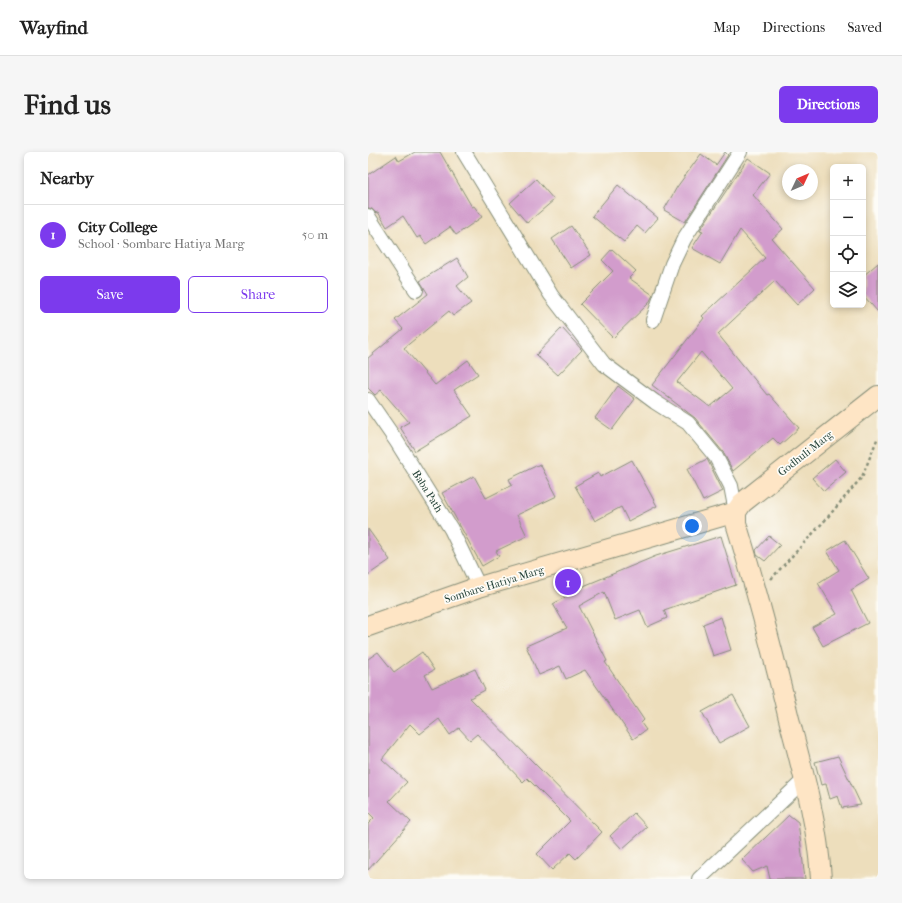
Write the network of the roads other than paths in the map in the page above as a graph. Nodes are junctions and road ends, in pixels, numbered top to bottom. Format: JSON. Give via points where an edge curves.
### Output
{"nodes":[{"id":1,"x":464,"y":152,"type":"edge"},
{"id":2,"x":740,"y":152,"type":"edge"},
{"id":3,"x":368,"y":216,"type":"edge"},
{"id":4,"x":416,"y":290,"type":"dead end"},
{"id":5,"x":653,"y":320,"type":"dead end"},
{"id":6,"x":878,"y":396,"type":"edge"},
{"id":7,"x":368,"y":400,"type":"edge"},
{"id":8,"x":736,"y":512,"type":"junction"},
{"id":9,"x":479,"y":587,"type":"junction"},
{"id":10,"x":368,"y":626,"type":"edge"},
{"id":11,"x":805,"y":779,"type":"junction"},
{"id":12,"x":698,"y":879,"type":"edge"},
{"id":13,"x":821,"y":879,"type":"edge"}],
"edges":[{"from":1,"to":8,"type":"street","via":[[551,295],[604,364],[688,423],[716,457],[731,486]]},
{"from":2,"to":5,"type":"street","via":[[684,239],[672,264]]},
{"from":3,"to":4,"type":"street"},
{"from":6,"to":8,"type":"main road","name":"Godhuli Marg","via":[[742,503]]},
{"from":7,"to":9,"type":"street","name":"Baba Path","via":[[451,529]]},
{"from":8,"to":9,"type":"main road","name":"Sombare Hatiya Marg"},
{"from":8,"to":11,"type":"main road","via":[[736,523],[758,593]]},
{"from":9,"to":10,"type":"main road","name":"Sombare Hatiya Marg"},
{"from":11,"to":12,"type":"street"},
{"from":11,"to":13,"type":"main road","via":[[819,850]]}]}
